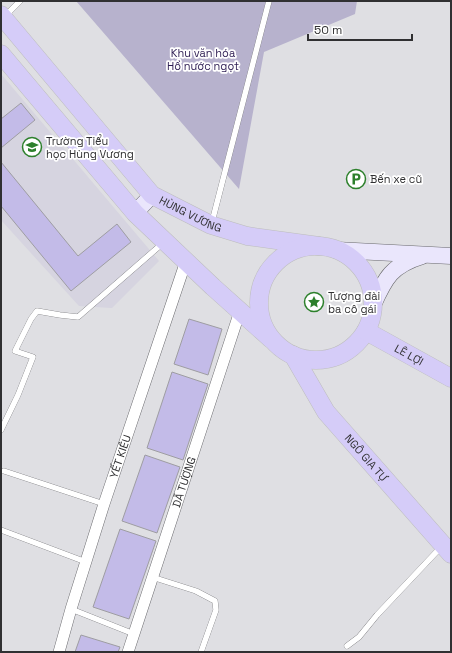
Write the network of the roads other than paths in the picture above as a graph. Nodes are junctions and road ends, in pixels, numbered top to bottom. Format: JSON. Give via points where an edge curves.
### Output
{"nodes":[{"id":1,"x":20,"y":1,"type":"edge"},
{"id":2,"x":269,"y":1,"type":"edge"},
{"id":3,"x":2,"y":17,"type":"edge"},
{"id":4,"x":1,"y":54,"type":"edge"},
{"id":5,"x":152,"y":195,"type":"junction"},
{"id":6,"x":135,"y":213,"type":"junction"},
{"id":7,"x":211,"y":225,"type":"junction"},
{"id":8,"x":165,"y":241,"type":"junction"},
{"id":9,"x":328,"y":248,"type":"junction"},
{"id":10,"x":427,"y":254,"type":"junction"},
{"id":11,"x":451,"y":256,"type":"edge"},
{"id":12,"x":186,"y":261,"type":"junction"},
{"id":13,"x":373,"y":306,"type":"junction"},
{"id":14,"x":240,"y":311,"type":"junction"},
{"id":15,"x":366,"y":331,"type":"junction"},
{"id":16,"x":271,"y":338,"type":"junction"},
{"id":17,"x":293,"y":355,"type":"junction"},
{"id":18,"x":451,"y":378,"type":"edge"},
{"id":19,"x":1,"y":430,"type":"edge"},
{"id":20,"x":4,"y":471,"type":"dead end"},
{"id":21,"x":104,"y":504,"type":"junction"},
{"id":22,"x":1,"y":530,"type":"edge"},
{"id":23,"x":447,"y":549,"type":"edge"},
{"id":24,"x":86,"y":562,"type":"junction"},
{"id":25,"x":152,"y":577,"type":"junction"},
{"id":26,"x":71,"y":609,"type":"junction"},
{"id":27,"x":134,"y":634,"type":"junction"},
{"id":28,"x":347,"y":646,"type":"dead end"},
{"id":29,"x":59,"y":652,"type":"edge"},
{"id":30,"x":128,"y":652,"type":"edge"},
{"id":31,"x":201,"y":652,"type":"edge"}],
"edges":[{"from":1,"to":3,"type":"lane"},
{"from":2,"to":7,"type":"lane"},
{"from":3,"to":5,"type":"main road","name":"HÙNG VƯƠNG"},
{"from":4,"to":6,"type":"main road"},
{"from":5,"to":6,"type":"main road"},
{"from":5,"to":7,"type":"main road","name":"HÙNG VƯƠNG"},
{"from":6,"to":8,"type":"main road"},
{"from":7,"to":9,"type":"main road","name":"HÙNG VƯƠNG","via":[[247,236]]},
{"from":8,"to":12,"type":"main road"},
{"from":8,"to":19,"type":"lane","via":[[78,317],[37,310],[15,351],[33,357]]},
{"from":9,"to":10,"type":"main road"},
{"from":9,"to":13,"type":"main road","via":[[352,259],[364,272],[371,288]]},
{"from":9,"to":16,"type":"main road","via":[[300,248],[284,256],[270,269],[262,286],[259,304],[262,322]]},
{"from":10,"to":11,"type":"main road"},
{"from":10,"to":13,"type":"main road","via":[[408,260],[392,271]]},
{"from":12,"to":14,"type":"main road"},
{"from":12,"to":21,"type":"street","name":"YẾT KIÊU"},
{"from":13,"to":15,"type":"main road"},
{"from":14,"to":16,"type":"main road"},
{"from":14,"to":25,"type":"street","name":"DÃ TƯỢNG"},
{"from":15,"to":17,"type":"main road","via":[[356,344],[342,354],[326,359],[309,360]]},
{"from":15,"to":18,"type":"main road","name":"LÊ LỢI"},
{"from":16,"to":17,"type":"main road"},
{"from":17,"to":23,"type":"main road","name":"NGÔ GIA TỰ","via":[[326,412]]},
{"from":20,"to":21,"type":"lane"},
{"from":21,"to":24,"type":"street","name":"YẾT KIÊU"},
{"from":22,"to":24,"type":"lane"},
{"from":23,"to":28,"type":"lane"},
{"from":24,"to":26,"type":"street","name":"YẾT KIÊU"},
{"from":25,"to":27,"type":"street","name":"DÃ TƯỢNG"},
{"from":25,"to":31,"type":"lane","via":[[196,591],[215,602],[216,610]]},
{"from":26,"to":27,"type":"lane"},
{"from":26,"to":29,"type":"street","name":"YẾT KIÊU"},
{"from":27,"to":30,"type":"street","name":"DÃ TƯỢNG"}]}
